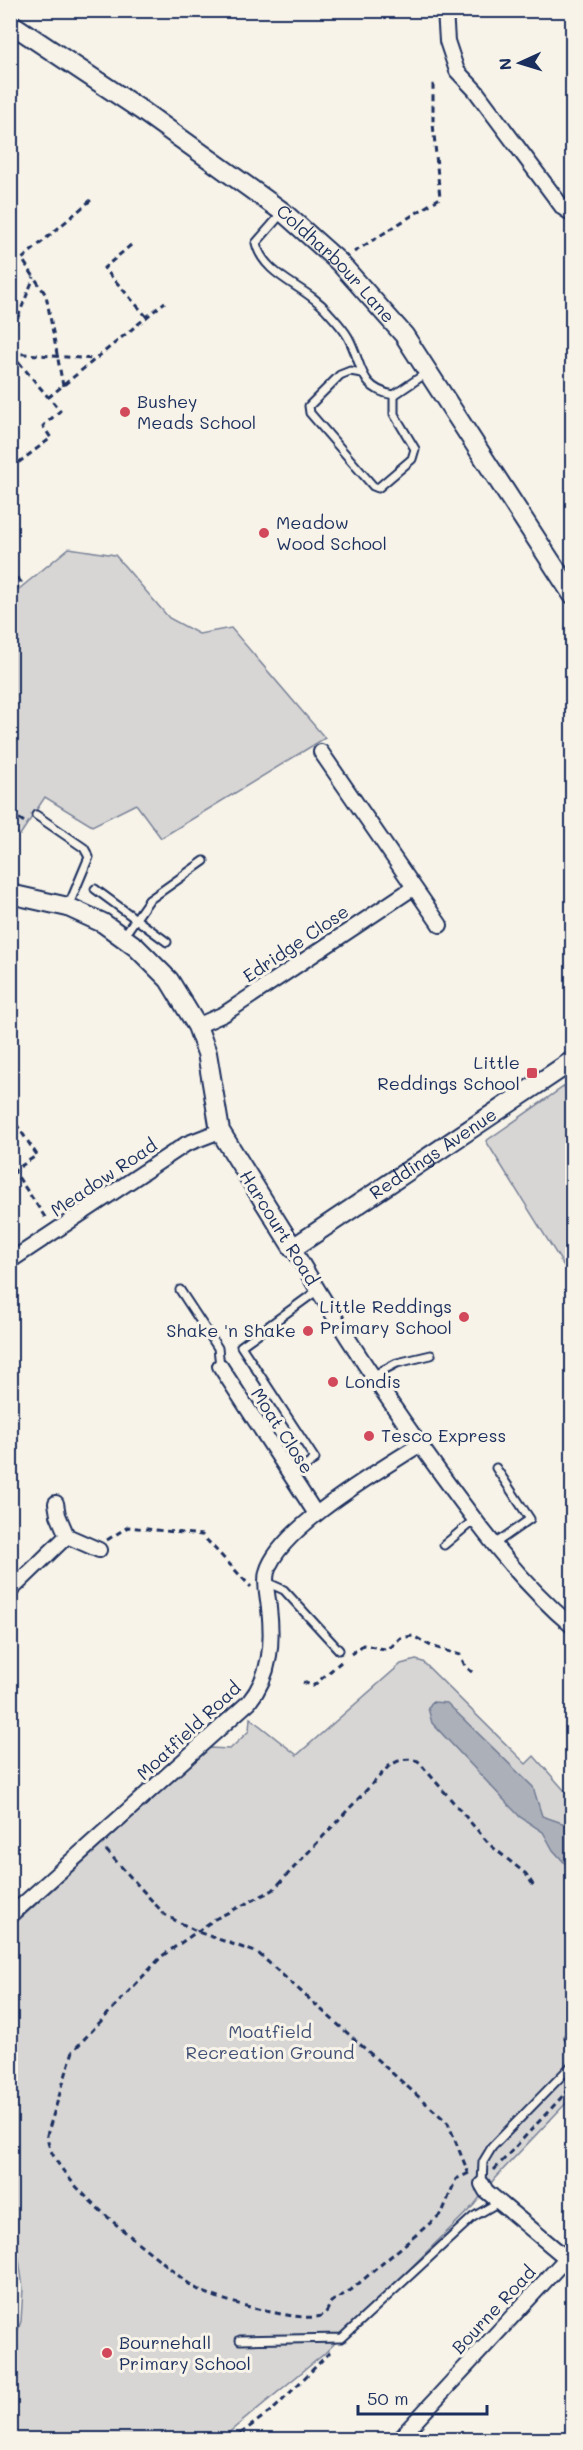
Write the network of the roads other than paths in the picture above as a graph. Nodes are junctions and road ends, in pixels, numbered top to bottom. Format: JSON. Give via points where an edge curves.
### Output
{"nodes":[{"id":1,"x":445,"y":10,"type":"edge"},
{"id":2,"x":10,"y":23,"type":"edge"},
{"id":3,"x":283,"y":212,"type":"junction"},
{"id":4,"x":573,"y":214,"type":"edge"},
{"id":5,"x":428,"y":372,"type":"junction"},
{"id":6,"x":362,"y":373,"type":"junction"},
{"id":7,"x":394,"y":395,"type":"junction"},
{"id":8,"x":573,"y":594,"type":"edge"},
{"id":9,"x":321,"y":752,"type":"dead end"},
{"id":10,"x":36,"y":815,"type":"dead end"},
{"id":11,"x":204,"y":861,"type":"dead end"},
{"id":12,"x":413,"y":888,"type":"junction"},
{"id":13,"x":94,"y":889,"type":"dead end"},
{"id":14,"x":10,"y":894,"type":"edge"},
{"id":15,"x":68,"y":907,"type":"junction"},
{"id":16,"x":137,"y":918,"type":"junction"},
{"id":17,"x":440,"y":925,"type":"dead end"},
{"id":18,"x":123,"y":937,"type":"junction"},
{"id":19,"x":167,"y":942,"type":"dead end"},
{"id":20,"x":197,"y":1026,"type":"junction"},
{"id":21,"x":573,"y":1061,"type":"edge"},
{"id":22,"x":220,"y":1131,"type":"junction"},
{"id":23,"x":294,"y":1248,"type":"junction"},
{"id":24,"x":10,"y":1261,"type":"edge"},
{"id":25,"x":180,"y":1290,"type":"dead end"},
{"id":26,"x":318,"y":1290,"type":"junction"},
{"id":27,"x":431,"y":1355,"type":"dead end"},
{"id":28,"x":220,"y":1366,"type":"joint"},
{"id":29,"x":372,"y":1376,"type":"junction"},
{"id":30,"x":420,"y":1445,"type":"junction"},
{"id":31,"x":496,"y":1468,"type":"dead end"},
{"id":32,"x":291,"y":1477,"type":"junction"},
{"id":33,"x":56,"y":1503,"type":"dead end"},
{"id":34,"x":316,"y":1514,"type":"junction"},
{"id":35,"x":474,"y":1520,"type":"junction"},
{"id":36,"x":67,"y":1536,"type":"junction"},
{"id":37,"x":444,"y":1545,"type":"dead end"},
{"id":38,"x":493,"y":1545,"type":"junction"},
{"id":39,"x":99,"y":1550,"type":"road end"},
{"id":40,"x":266,"y":1582,"type":"junction"},
{"id":41,"x":10,"y":1591,"type":"edge"},
{"id":42,"x":573,"y":1626,"type":"edge"},
{"id":43,"x":339,"y":1650,"type":"dead end"},
{"id":44,"x":10,"y":1916,"type":"edge"},
{"id":45,"x":573,"y":2034,"type":"edge"},
{"id":46,"x":573,"y":2045,"type":"edge"},
{"id":47,"x":573,"y":2065,"type":"edge"},
{"id":48,"x":482,"y":2184,"type":"joint"},
{"id":49,"x":499,"y":2202,"type":"junction"},
{"id":50,"x":571,"y":2258,"type":"edge"},
{"id":51,"x":240,"y":2340,"type":"dead end"},
{"id":52,"x":402,"y":2438,"type":"edge"}],
"edges":[{"from":1,"to":4,"type":"street","via":[[447,41],[457,71],[563,208]]},
{"from":2,"to":3,"type":"street","name":"Coldharbour Lane","via":[[141,110]]},
{"from":3,"to":5,"type":"street","name":"Coldharbour Lane","via":[[339,262],[385,311]]},
{"from":3,"to":6,"type":"lane","via":[[256,243],[260,257],[317,298],[347,335]]},
{"from":5,"to":7,"type":"lane"},
{"from":5,"to":8,"type":"street","name":"Coldharbour Lane"},
{"from":6,"to":7,"type":"lane","via":[[378,391]]},
{"from":6,"to":7,"type":"lane","via":[[340,375],[311,401],[310,413],[378,488],[412,459],[415,449],[394,414]]},
{"from":9,"to":12,"type":"street"},
{"from":10,"to":15,"type":"lane","via":[[84,848],[89,857]]},
{"from":11,"to":16,"type":"lane","via":[[149,900]]},
{"from":12,"to":17,"type":"street"},
{"from":12,"to":20,"type":"street","name":"Edridge Close","via":[[224,1014]]},
{"from":13,"to":16,"type":"lane"},
{"from":14,"to":15,"type":"street","name":"Harcourt Road"},
{"from":15,"to":18,"type":"street","name":"Harcourt Road"},
{"from":16,"to":18,"type":"lane"},
{"from":16,"to":19,"type":"lane"},
{"from":18,"to":20,"type":"street","name":"Harcourt Road","via":[[169,980]]},
{"from":20,"to":22,"type":"street","name":"Harcourt Road","via":[[213,1080]]},
{"from":21,"to":23,"type":"street","name":"Reddings Avenue"},
{"from":22,"to":23,"type":"street","name":"Harcourt Road"},
{"from":22,"to":24,"type":"street","name":"Meadow Road","via":[[186,1144]]},
{"from":23,"to":26,"type":"street","name":"Harcourt Road"},
{"from":25,"to":28,"type":"lane","via":[[218,1348]]},
{"from":26,"to":29,"type":"street","name":"Harcourt Road"},
{"from":26,"to":32,"type":"lane","via":[[240,1346],[315,1459]]},
{"from":27,"to":29,"type":"lane","via":[[397,1363]]},
{"from":28,"to":32,"type":"street","name":"Moat Close"},
{"from":29,"to":30,"type":"street","name":"Harcourt Road"},
{"from":30,"to":34,"type":"street","name":"Moatfield Road"},
{"from":30,"to":35,"type":"street","name":"Harcourt Road"},
{"from":31,"to":38,"type":"lane","via":[[530,1519]]},
{"from":32,"to":34,"type":"street","name":"Moat Close"},
{"from":33,"to":36,"type":"street"},
{"from":34,"to":40,"type":"street","name":"Moatfield Road","via":[[278,1553],[268,1569]]},
{"from":35,"to":37,"type":"lane"},
{"from":35,"to":38,"type":"street","name":"Harcourt Road"},
{"from":36,"to":39,"type":"street"},
{"from":36,"to":41,"type":"street"},
{"from":38,"to":42,"type":"street","name":"Harcourt Road"},
{"from":40,"to":43,"type":"lane","via":[[284,1590]]},
{"from":40,"to":44,"type":"street","name":"Moatfield Road","via":[[270,1655],[259,1690]]},
{"from":45,"to":46,"type":"lane","via":[[569,2037]]},
{"from":47,"to":48,"type":"lane","via":[[492,2147],[483,2162]]},
{"from":48,"to":49,"type":"street"},
{"from":49,"to":50,"type":"street"},
{"from":49,"to":51,"type":"lane","via":[[473,2217],[342,2338]]},
{"from":50,"to":52,"type":"street","name":"Bourne Road"}]}
